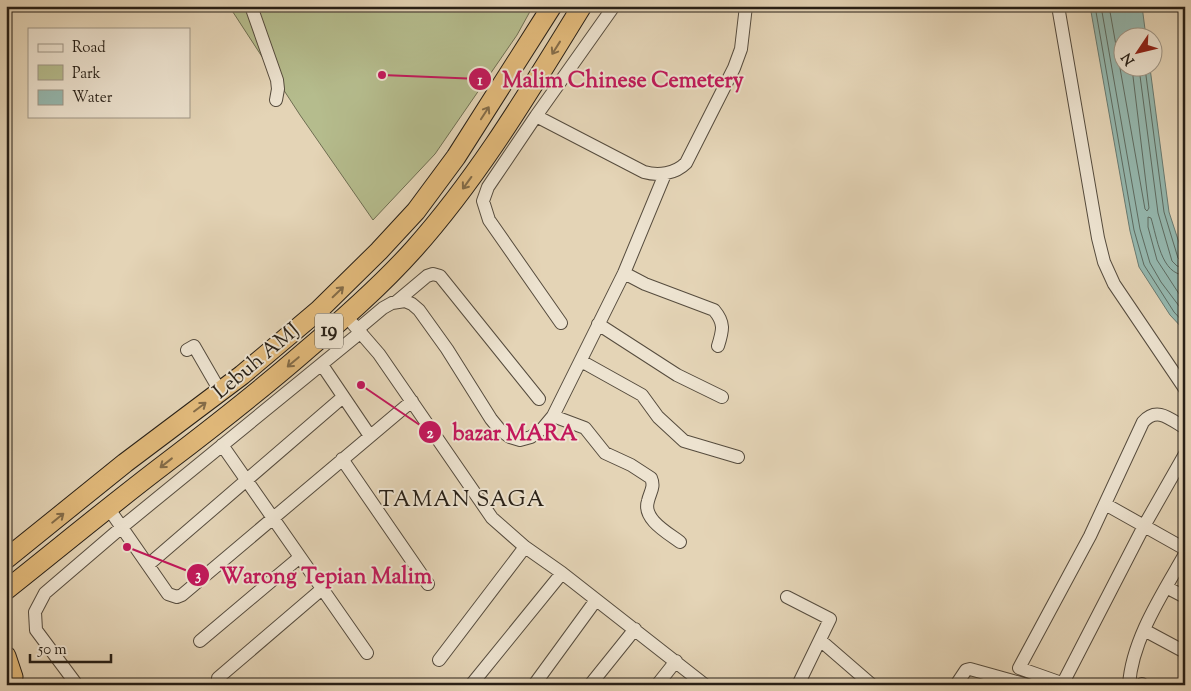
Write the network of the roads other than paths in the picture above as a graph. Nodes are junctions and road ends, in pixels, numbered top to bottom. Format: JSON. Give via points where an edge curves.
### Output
{"nodes":[{"id":1,"x":251,"y":6,"type":"edge"},
{"id":2,"x":552,"y":6,"type":"edge"},
{"id":3,"x":594,"y":6,"type":"edge"},
{"id":4,"x":614,"y":6,"type":"edge"},
{"id":5,"x":746,"y":6,"type":"edge"},
{"id":6,"x":1058,"y":6,"type":"edge"},
{"id":7,"x":579,"y":12,"type":"edge"},
{"id":8,"x":276,"y":100,"type":"dead end"},
{"id":9,"x":536,"y":116,"type":"junction"},
{"id":10,"x":665,"y":174,"type":"junction"},
{"id":11,"x":624,"y":273,"type":"junction"},
{"id":12,"x":396,"y":302,"type":"junction"},
{"id":13,"x":561,"y":322,"type":"dead end"},
{"id":14,"x":598,"y":324,"type":"junction"},
{"id":15,"x":355,"y":326,"type":"junction"},
{"id":16,"x":718,"y":346,"type":"dead end"},
{"id":17,"x":187,"y":350,"type":"dead end"},
{"id":18,"x":581,"y":361,"type":"junction"},
{"id":19,"x":322,"y":364,"type":"junction"},
{"id":20,"x":1185,"y":389,"type":"edge"},
{"id":21,"x":220,"y":391,"type":"junction"},
{"id":22,"x":343,"y":397,"type":"junction"},
{"id":23,"x":722,"y":397,"type":"dead end"},
{"id":24,"x":539,"y":399,"type":"dead end"},
{"id":25,"x":412,"y":401,"type":"junction"},
{"id":26,"x":553,"y":416,"type":"junction"},
{"id":27,"x":1185,"y":428,"type":"edge"},
{"id":28,"x":370,"y":436,"type":"junction"},
{"id":29,"x":222,"y":445,"type":"junction"},
{"id":30,"x":1185,"y":454,"type":"edge"},
{"id":31,"x":738,"y":457,"type":"dead end"},
{"id":32,"x":342,"y":459,"type":"junction"},
{"id":33,"x":246,"y":480,"type":"junction"},
{"id":34,"x":1105,"y":504,"type":"junction"},
{"id":35,"x":109,"y":509,"type":"junction"},
{"id":36,"x":273,"y":518,"type":"junction"},
{"id":37,"x":1144,"y":526,"type":"junction"},
{"id":38,"x":122,"y":527,"type":"junction"},
{"id":39,"x":78,"y":533,"type":"junction"},
{"id":40,"x":680,"y":542,"type":"dead end"},
{"id":41,"x":526,"y":547,"type":"junction"},
{"id":42,"x":1185,"y":550,"type":"edge"},
{"id":43,"x":1185,"y":554,"type":"edge"},
{"id":44,"x":300,"y":557,"type":"junction"},
{"id":45,"x":6,"y":558,"type":"edge"},
{"id":46,"x":148,"y":564,"type":"junction"},
{"id":47,"x":562,"y":573,"type":"junction"},
{"id":48,"x":428,"y":584,"type":"dead end"},
{"id":49,"x":1166,"y":587,"type":"junction"},
{"id":50,"x":322,"y":589,"type":"junction"},
{"id":51,"x":6,"y":590,"type":"edge"},
{"id":52,"x":787,"y":597,"type":"dead end"},
{"id":53,"x":1185,"y":597,"type":"edge"},
{"id":54,"x":596,"y":600,"type":"junction"},
{"id":55,"x":6,"y":605,"type":"edge"},
{"id":56,"x":635,"y":629,"type":"junction"},
{"id":57,"x":1144,"y":630,"type":"junction"},
{"id":58,"x":820,"y":640,"type":"junction"},
{"id":59,"x":200,"y":641,"type":"dead end"},
{"id":60,"x":1185,"y":652,"type":"edge"},
{"id":61,"x":367,"y":653,"type":"dead end"},
{"id":62,"x":6,"y":656,"type":"edge"},
{"id":63,"x":439,"y":660,"type":"dead end"},
{"id":64,"x":676,"y":661,"type":"junction"},
{"id":65,"x":13,"y":677,"type":"dead end"},
{"id":66,"x":218,"y":678,"type":"dead end"},
{"id":67,"x":1012,"y":683,"type":"edge"},
{"id":68,"x":1065,"y":684,"type":"edge"},
{"id":69,"x":77,"y":685,"type":"edge"},
{"id":70,"x":471,"y":685,"type":"edge"},
{"id":71,"x":534,"y":685,"type":"edge"},
{"id":72,"x":590,"y":685,"type":"edge"},
{"id":73,"x":657,"y":685,"type":"edge"},
{"id":74,"x":705,"y":685,"type":"edge"},
{"id":75,"x":798,"y":685,"type":"edge"},
{"id":76,"x":872,"y":685,"type":"edge"},
{"id":77,"x":956,"y":685,"type":"edge"},
{"id":78,"x":1027,"y":685,"type":"edge"},
{"id":79,"x":1129,"y":685,"type":"edge"}],
"edges":[{"from":1,"to":8,"type":"street","via":[[276,80]]},
{"from":21,"to":2,"type":"highway","name":"Lebuh AMJ","number":"19","one_way":true,"via":[[319,310],[416,211],[482,118]]},
{"from":3,"to":7,"type":"street"},
{"from":4,"to":9,"type":"street"},
{"from":5,"to":10,"type":"street","via":[[741,48],[734,68],[686,164]]},
{"from":6,"to":20,"type":"street","via":[[1104,262],[1114,284]]},
{"from":7,"to":15,"type":"highway","name":"Lebuh AMJ","number":"19","one_way":true,"via":[[522,104],[461,192],[390,275]]},
{"from":9,"to":10,"type":"street","via":[[644,172]]},
{"from":9,"to":13,"type":"street","via":[[488,187],[483,201],[489,220]]},
{"from":10,"to":11,"type":"street"},
{"from":11,"to":14,"type":"street"},
{"from":11,"to":16,"type":"street","via":[[714,310],[722,323]]},
{"from":12,"to":15,"type":"street"},
{"from":12,"to":24,"type":"street","via":[[427,276],[440,276]]},
{"from":12,"to":26,"type":"street","via":[[405,301],[419,310],[500,430],[520,440],[531,437]]},
{"from":14,"to":18,"type":"street"},
{"from":14,"to":23,"type":"street","via":[[676,375]]},
{"from":15,"to":19,"type":"street"},
{"from":15,"to":25,"type":"street"},
{"from":15,"to":35,"type":"highway","name":"Lebuh AMJ","number":"19","one_way":true,"via":[[242,404]]},
{"from":17,"to":21,"type":"street","via":[[194,346]]},
{"from":18,"to":26,"type":"street"},
{"from":18,"to":31,"type":"street","via":[[642,395],[658,417],[684,442]]},
{"from":19,"to":22,"type":"street"},
{"from":19,"to":29,"type":"street"},
{"from":45,"to":21,"type":"highway","name":"Lebuh AMJ","number":"19","one_way":true},
{"from":22,"to":28,"type":"street"},
{"from":22,"to":33,"type":"street"},
{"from":25,"to":28,"type":"street"},
{"from":25,"to":41,"type":"street","via":[[492,518]]},
{"from":26,"to":40,"type":"street","via":[[585,428],[605,453],[651,478],[653,488],[647,505],[649,514]]},
{"from":27,"to":34,"type":"street","via":[[1159,414],[1148,416]]},
{"from":28,"to":32,"type":"street"},
{"from":29,"to":33,"type":"street"},
{"from":29,"to":38,"type":"street"},
{"from":30,"to":37,"type":"street"},
{"from":32,"to":36,"type":"street"},
{"from":32,"to":48,"type":"street"},
{"from":33,"to":36,"type":"street"},
{"from":33,"to":46,"type":"street"},
{"from":34,"to":37,"type":"street"},
{"from":34,"to":68,"type":"street","via":[[1019,668]]},
{"from":35,"to":38,"type":"street"},
{"from":35,"to":39,"type":"highway","name":"Lebuh AMJ","number":"19"},
{"from":36,"to":44,"type":"street"},
{"from":36,"to":46,"type":"street","via":[[177,597],[168,594]]},
{"from":37,"to":42,"type":"street"},
{"from":37,"to":68,"type":"street"},
{"from":38,"to":46,"type":"street"},
{"from":38,"to":69,"type":"street","via":[[45,593],[35,612],[36,630]]},
{"from":39,"to":51,"type":"highway","name":"Lebuh AMJ","number":"19"},
{"from":39,"to":55,"type":"highway"},
{"from":41,"to":47,"type":"street"},
{"from":41,"to":63,"type":"street"},
{"from":43,"to":49,"type":"street"},
{"from":44,"to":50,"type":"street"},
{"from":44,"to":59,"type":"street"},
{"from":47,"to":54,"type":"street"},
{"from":47,"to":70,"type":"street"},
{"from":49,"to":53,"type":"street"},
{"from":49,"to":57,"type":"street"},
{"from":50,"to":61,"type":"street"},
{"from":50,"to":66,"type":"street"},
{"from":52,"to":58,"type":"street","via":[[830,619]]},
{"from":54,"to":56,"type":"street"},
{"from":54,"to":71,"type":"street"},
{"from":56,"to":64,"type":"street"},
{"from":56,"to":72,"type":"street"},
{"from":57,"to":60,"type":"street"},
{"from":57,"to":79,"type":"street","via":[[1133,657]]},
{"from":58,"to":75,"type":"street"},
{"from":58,"to":76,"type":"street"},
{"from":62,"to":65,"type":"highway"},
{"from":64,"to":73,"type":"street"},
{"from":64,"to":74,"type":"street"},
{"from":67,"to":77,"type":"street","via":[[970,669]]},
{"from":67,"to":78,"type":"street"}]}
